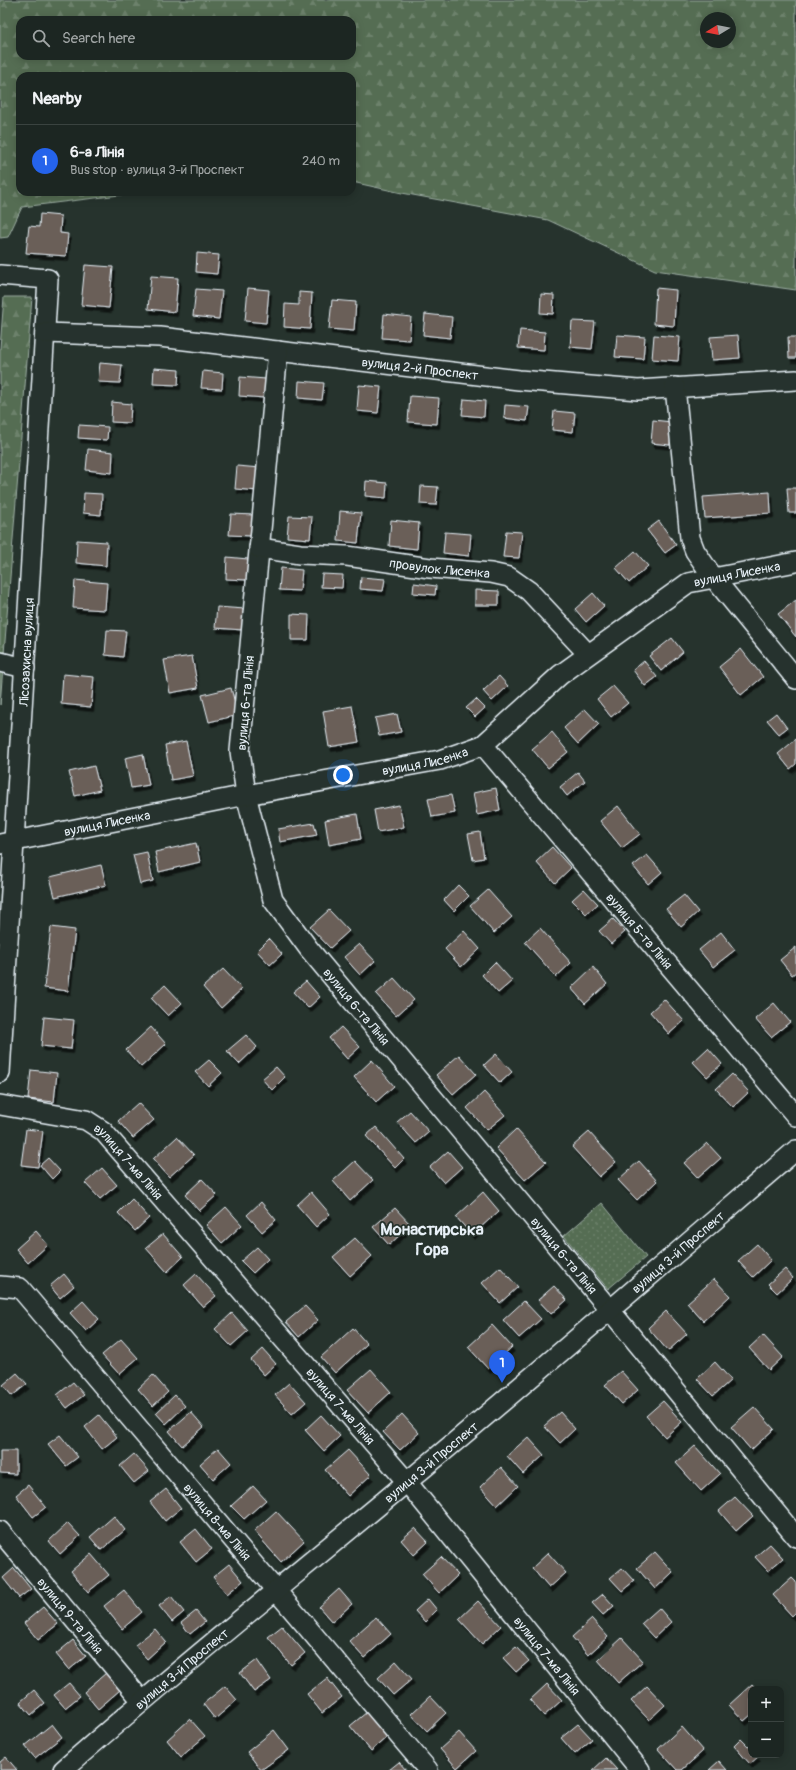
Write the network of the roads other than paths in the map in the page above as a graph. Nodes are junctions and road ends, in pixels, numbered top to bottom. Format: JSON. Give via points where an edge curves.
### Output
{"nodes":[{"id":1,"x":0,"y":275,"type":"edge"},
{"id":2,"x":44,"y":333,"type":"junction"},
{"id":3,"x":278,"y":351,"type":"junction"},
{"id":4,"x":796,"y":380,"type":"edge"},
{"id":5,"x":674,"y":387,"type":"junction"},
{"id":6,"x":259,"y":548,"type":"junction"},
{"id":7,"x":796,"y":562,"type":"edge"},
{"id":8,"x":713,"y":577,"type":"junction"},
{"id":9,"x":588,"y":654,"type":"junction"},
{"id":10,"x":0,"y":662,"type":"edge"},
{"id":11,"x":25,"y":668,"type":"junction"},
{"id":12,"x":796,"y":679,"type":"edge"},
{"id":13,"x":483,"y":745,"type":"junction"},
{"id":14,"x":246,"y":795,"type":"junction"},
{"id":15,"x":7,"y":843,"type":"edge"},
{"id":16,"x":0,"y":1073,"type":"edge"},
{"id":17,"x":0,"y":1105,"type":"edge"},
{"id":18,"x":796,"y":1116,"type":"edge"},
{"id":19,"x":796,"y":1150,"type":"edge"},
{"id":20,"x":0,"y":1286,"type":"edge"},
{"id":21,"x":610,"y":1310,"type":"junction"},
{"id":22,"x":407,"y":1482,"type":"junction"},
{"id":23,"x":0,"y":1530,"type":"edge"},
{"id":24,"x":796,"y":1537,"type":"edge"},
{"id":25,"x":275,"y":1590,"type":"junction"},
{"id":26,"x":142,"y":1701,"type":"junction"},
{"id":27,"x":63,"y":1770,"type":"edge"},
{"id":28,"x":428,"y":1770,"type":"edge"},
{"id":29,"x":640,"y":1770,"type":"edge"}],
"edges":[{"from":1,"to":2,"type":"street","name":"Лісозахисна вулиця","via":[[48,279]]},
{"from":2,"to":3,"type":"street","name":"вулиця 2-й Проспект","via":[[160,337]]},
{"from":2,"to":11,"type":"street","name":"Лісозахисна вулиця"},
{"from":3,"to":5,"type":"street","name":"вулиця 2-й Проспект","via":[[519,380],[638,390]]},
{"from":3,"to":6,"type":"street","name":"вулиця 6-та Лінія"},
{"from":4,"to":5,"type":"street","name":"вулиця 2-й Проспект"},
{"from":5,"to":8,"type":"street","via":[[690,538],[695,551]]},
{"from":6,"to":9,"type":"street","name":"провулок Лисенка","via":[[300,554],[347,556],[509,577],[530,591]]},
{"from":6,"to":14,"type":"street","name":"вулиця 6-та Лінія","via":[[240,750]]},
{"from":7,"to":8,"type":"street","name":"вулиця Лисенка"},
{"from":8,"to":9,"type":"street","name":"вулиця Лисенка","via":[[688,583]]},
{"from":8,"to":12,"type":"street"},
{"from":9,"to":13,"type":"street","name":"вулиця Лисенка","via":[[560,675]]},
{"from":10,"to":11,"type":"street"},
{"from":11,"to":15,"type":"street","name":"Лісозахисна вулиця"},
{"from":13,"to":14,"type":"street","name":"вулиця Лисенка","via":[[440,760]]},
{"from":13,"to":18,"type":"street","name":"вулиця 5-та Лінія"},
{"from":14,"to":15,"type":"street","name":"вулиця Лисенка"},
{"from":14,"to":21,"type":"street","name":"вулиця 6-та Лінія","via":[[274,900],[309,949]]},
{"from":15,"to":16,"type":"street","name":"Лісозахисна вулиця"},
{"from":17,"to":22,"type":"street","name":"вулиця 7-ма Лінія","via":[[86,1120],[103,1131]]},
{"from":19,"to":21,"type":"street","name":"вулиця 3-й Проспект"},
{"from":20,"to":25,"type":"street","name":"вулиця 8-ма Лінія","via":[[20,1288]]},
{"from":21,"to":22,"type":"street","name":"вулиця 3-й Проспект"},
{"from":21,"to":24,"type":"street","name":"вулиця 6-та Лінія"},
{"from":22,"to":25,"type":"street","name":"вулиця 3-й Проспект"},
{"from":22,"to":29,"type":"street","name":"вулиця 7-ма Лінія"},
{"from":23,"to":26,"type":"street","name":"вулиця 9-та Лінія"},
{"from":25,"to":26,"type":"street","name":"вулиця 3-й Проспект"},
{"from":25,"to":28,"type":"street","name":"вулиця 8-ма Лінія"},
{"from":26,"to":27,"type":"street","name":"вулиця 3-й Проспект"}]}
